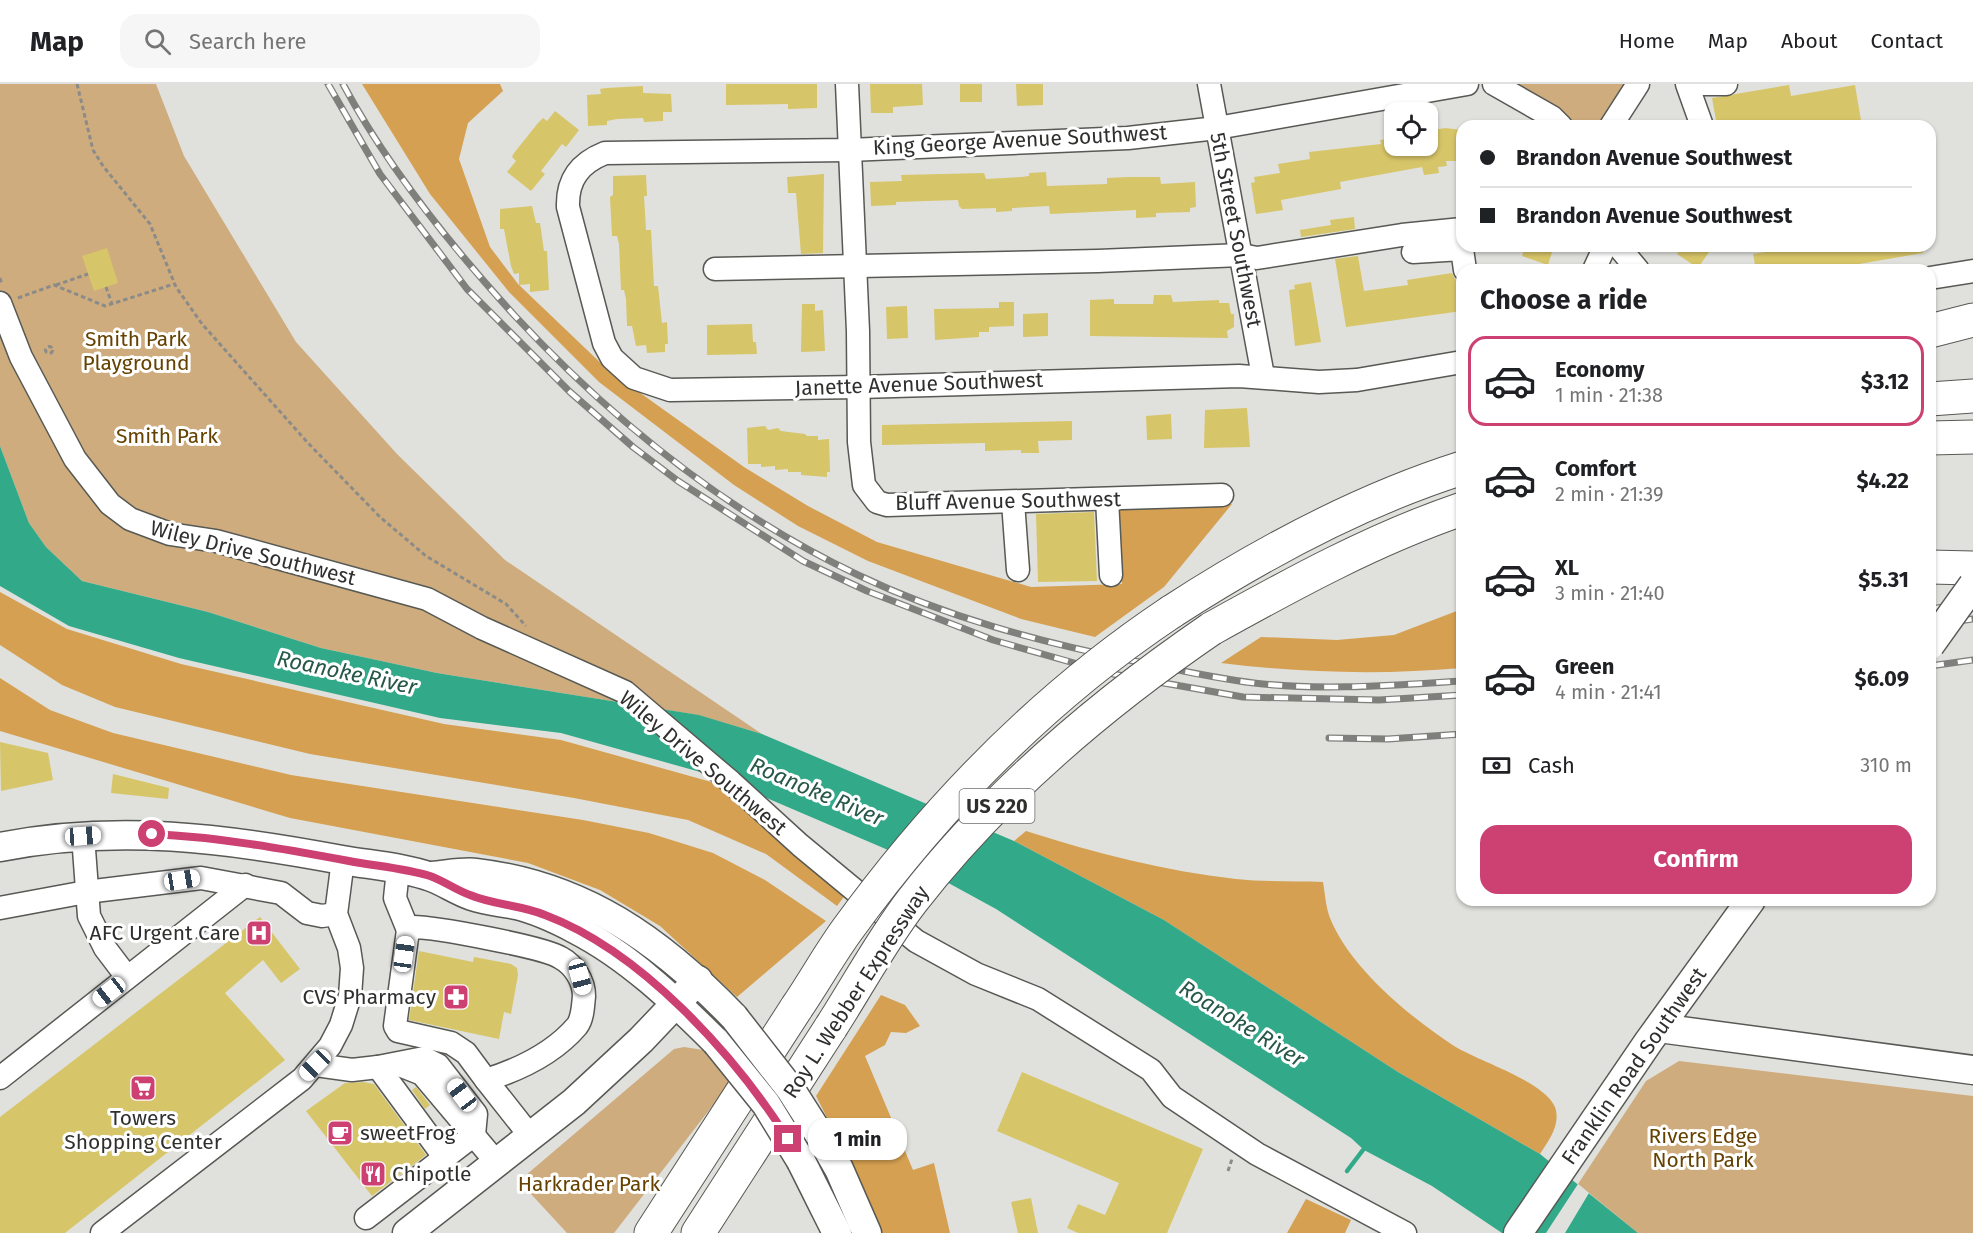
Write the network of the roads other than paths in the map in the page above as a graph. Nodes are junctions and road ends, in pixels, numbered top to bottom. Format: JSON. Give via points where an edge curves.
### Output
{"nodes":[{"id":1,"x":848,"y":84,"type":"edge"},
{"id":2,"x":1209,"y":84,"type":"edge"},
{"id":3,"x":1467,"y":84,"type":"edge"},
{"id":4,"x":1494,"y":84,"type":"edge"},
{"id":5,"x":1638,"y":84,"type":"edge"},
{"id":6,"x":1688,"y":84,"type":"edge"},
{"id":7,"x":1696,"y":84,"type":"edge"},
{"id":8,"x":1726,"y":84,"type":"edge"},
{"id":9,"x":1555,"y":120,"type":"edge"},
{"id":10,"x":1615,"y":120,"type":"edge"},
{"id":11,"x":1700,"y":120,"type":"edge"},
{"id":12,"x":1217,"y":128,"type":"junction"},
{"id":13,"x":849,"y":150,"type":"junction"},
{"id":14,"x":605,"y":153,"type":"joint"},
{"id":15,"x":1456,"y":230,"type":"edge"},
{"id":16,"x":1456,"y":249,"type":"edge"},
{"id":17,"x":1413,"y":252,"type":"dead end"},
{"id":18,"x":1623,"y":252,"type":"edge"},
{"id":19,"x":1241,"y":255,"type":"junction"},
{"id":20,"x":1633,"y":264,"type":"edge"},
{"id":21,"x":855,"y":267,"type":"junction"},
{"id":22,"x":715,"y":269,"type":"dead end"},
{"id":23,"x":1973,"y":271,"type":"edge"},
{"id":24,"x":1936,"y":277,"type":"edge"},
{"id":25,"x":3,"y":303,"type":"edge"},
{"id":26,"x":1973,"y":320,"type":"edge"},
{"id":27,"x":1936,"y":329,"type":"edge"},
{"id":28,"x":1456,"y":363,"type":"edge"},
{"id":29,"x":1263,"y":376,"type":"junction"},
{"id":30,"x":859,"y":387,"type":"junction"},
{"id":31,"x":1973,"y":396,"type":"edge"},
{"id":32,"x":1936,"y":399,"type":"edge"},
{"id":33,"x":1973,"y":436,"type":"edge"},
{"id":34,"x":1936,"y":438,"type":"edge"},
{"id":35,"x":1456,"y":469,"type":"edge"},
{"id":36,"x":1222,"y":495,"type":"dead end"},
{"id":37,"x":1107,"y":499,"type":"junction"},
{"id":38,"x":1013,"y":502,"type":"junction"},
{"id":39,"x":1456,"y":511,"type":"edge"},
{"id":40,"x":1456,"y":529,"type":"edge"},
{"id":41,"x":1936,"y":567,"type":"edge"},
{"id":42,"x":1973,"y":568,"type":"edge"},
{"id":43,"x":1018,"y":570,"type":"dead end"},
{"id":44,"x":1111,"y":575,"type":"dead end"},
{"id":45,"x":1973,"y":585,"type":"edge"},
{"id":46,"x":1281,"y":590,"type":"junction"},
{"id":47,"x":1936,"y":637,"type":"edge"},
{"id":48,"x":83,"y":836,"type":"junction"},
{"id":49,"x":0,"y":848,"type":"edge"},
{"id":50,"x":343,"y":860,"type":"junction"},
{"id":51,"x":398,"y":870,"type":"junction"},
{"id":52,"x":430,"y":876,"type":"junction"},
{"id":53,"x":245,"y":885,"type":"junction"},
{"id":54,"x":86,"y":892,"type":"junction"},
{"id":55,"x":1747,"y":906,"type":"edge"},
{"id":56,"x":0,"y":908,"type":"edge"},
{"id":57,"x":336,"y":914,"type":"junction"},
{"id":58,"x":408,"y":930,"type":"junction"},
{"id":59,"x":127,"y":977,"type":"junction"},
{"id":60,"x":698,"y":980,"type":"junction"},
{"id":61,"x":676,"y":1003,"type":"junction"},
{"id":62,"x":1659,"y":1028,"type":"junction"},
{"id":63,"x":392,"y":1064,"type":"junction"},
{"id":64,"x":315,"y":1065,"type":"junction"},
{"id":65,"x":1973,"y":1070,"type":"edge"},
{"id":66,"x":0,"y":1078,"type":"edge"},
{"id":67,"x":486,"y":1080,"type":"junction"},
{"id":68,"x":471,"y":1134,"type":"junction"},
{"id":69,"x":531,"y":1137,"type":"junction"},
{"id":70,"x":445,"y":1158,"type":"junction"},
{"id":71,"x":497,"y":1163,"type":"junction"},
{"id":72,"x":366,"y":1218,"type":"dead end"},
{"id":73,"x":414,"y":1231,"type":"edge"},
{"id":74,"x":102,"y":1233,"type":"edge"},
{"id":75,"x":651,"y":1233,"type":"edge"},
{"id":76,"x":698,"y":1233,"type":"edge"},
{"id":77,"x":837,"y":1233,"type":"edge"},
{"id":78,"x":867,"y":1233,"type":"edge"},
{"id":79,"x":1406,"y":1233,"type":"edge"},
{"id":80,"x":1518,"y":1233,"type":"edge"}],
"edges":[{"from":1,"to":13,"type":"street"},
{"from":2,"to":12,"type":"street","name":"5th Street Southwest"},
{"from":3,"to":12,"type":"street","name":"King George Avenue Southwest"},
{"from":4,"to":9,"type":"street"},
{"from":5,"to":10,"type":"street"},
{"from":6,"to":11,"type":"street"},
{"from":7,"to":8,"type":"street"},
{"from":12,"to":13,"type":"street","name":"King George Avenue Southwest","via":[[1076,142]]},
{"from":12,"to":19,"type":"street","name":"5th Street Southwest"},
{"from":13,"to":14,"type":"street","name":"King George Avenue Southwest"},
{"from":13,"to":21,"type":"street"},
{"from":14,"to":30,"type":"street","name":"Janette Avenue Southwest","via":[[592,158],[573,178],[568,207],[604,343],[623,369],[648,384],[670,390]]},
{"from":15,"to":19,"type":"street","via":[[1257,258]]},
{"from":16,"to":17,"type":"street"},
{"from":18,"to":20,"type":"street"},
{"from":19,"to":21,"type":"street"},
{"from":19,"to":29,"type":"street","name":"5th Street Southwest"},
{"from":21,"to":22,"type":"street"},
{"from":21,"to":30,"type":"street"},
{"from":23,"to":24,"type":"street"},
{"from":25,"to":79,"type":"street","name":"Wiley Drive Southwest","via":[[21,357],[75,459],[110,504],[130,519],[161,532],[216,541],[427,599],[624,692],[916,941],[976,974],[1038,999],[1151,1070],[1172,1097],[1257,1154]]},
{"from":26,"to":27,"type":"highway"},
{"from":28,"to":29,"type":"street","name":"Janette Avenue Southwest","via":[[1357,380],[1319,382]]},
{"from":29,"to":30,"type":"street","name":"Janette Avenue Southwest"},
{"from":30,"to":38,"type":"street","name":"Bluff Avenue Southwest","via":[[864,485],[877,502],[887,506]]},
{"from":31,"to":32,"type":"highway"},
{"from":33,"to":34,"type":"highway"},
{"from":35,"to":75,"type":"highway","name":"Roy L. Webber Expressway","number":"US 220","bridge":true,"via":[[1334,519],[1227,576],[1117,648],[1027,724],[954,796],[845,933]]},
{"from":36,"to":37,"type":"street","name":"Bluff Avenue Southwest"},
{"from":37,"to":38,"type":"street","name":"Bluff Avenue Southwest"},
{"from":37,"to":44,"type":"street"},
{"from":38,"to":43,"type":"street"},
{"from":39,"to":46,"type":"highway","name":"Roy L. Webber Expressway","number":"US 220","via":[[1390,537]]},
{"from":40,"to":46,"type":"highway"},
{"from":41,"to":42,"type":"highway"},
{"from":45,"to":47,"type":"main road","bridge":true},
{"from":46,"to":76,"type":"highway","name":"Roy L. Webber Expressway","number":"US 220","bridge":true,"via":[[1211,629],[1100,710],[968,836],[911,903]]},
{"from":48,"to":49,"type":"main road"},
{"from":48,"to":50,"type":"main road","via":[[189,836],[260,844]]},
{"from":48,"to":54,"type":"street"},
{"from":50,"to":51,"type":"main road"},
{"from":50,"to":57,"type":"street"},
{"from":51,"to":52,"type":"main road"},
{"from":51,"to":58,"type":"street","via":[[395,898]]},
{"from":52,"to":60,"type":"main road","via":[[475,872],[586,902],[635,929]]},
{"from":52,"to":61,"type":"main road","via":[[472,896],[527,909],[575,929],[601,944]]},
{"from":53,"to":54,"type":"street","via":[[201,878]]},
{"from":53,"to":57,"type":"street","via":[[281,893],[307,913]]},
{"from":53,"to":59,"type":"street"},
{"from":54,"to":56,"type":"street"},
{"from":54,"to":59,"type":"street","via":[[95,933]]},
{"from":55,"to":62,"type":"main road","name":"Franklin Road Southwest"},
{"from":57,"to":64,"type":"street","via":[[349,948],[350,996],[341,1025]]},
{"from":58,"to":67,"type":"street","via":[[395,1026],[404,1033],[451,1043],[466,1053]]},
{"from":58,"to":67,"type":"street","via":[[420,927],[549,952],[563,959],[580,977],[584,991],[578,1025],[516,1071]]},
{"from":59,"to":66,"type":"street"},
{"from":60,"to":61,"type":"main road"},
{"from":60,"to":78,"type":"main road","bridge":true,"via":[[734,1017],[791,1090],[839,1169]]},
{"from":61,"to":69,"type":"main road","via":[[608,1071]]},
{"from":61,"to":77,"type":"main road","bridge":true,"via":[[716,1041],[766,1104],[801,1161]]},
{"from":62,"to":65,"type":"main road"},
{"from":62,"to":80,"type":"main road","name":"Franklin Road Southwest"},
{"from":63,"to":64,"type":"street","via":[[352,1070]]},
{"from":63,"to":68,"type":"street","via":[[416,1080]]},
{"from":63,"to":70,"type":"street"},
{"from":64,"to":74,"type":"street"},
{"from":67,"to":69,"type":"street"},
{"from":68,"to":70,"type":"street"},
{"from":68,"to":71,"type":"street"},
{"from":69,"to":71,"type":"main road"},
{"from":70,"to":72,"type":"street"},
{"from":71,"to":73,"type":"main road"}]}
